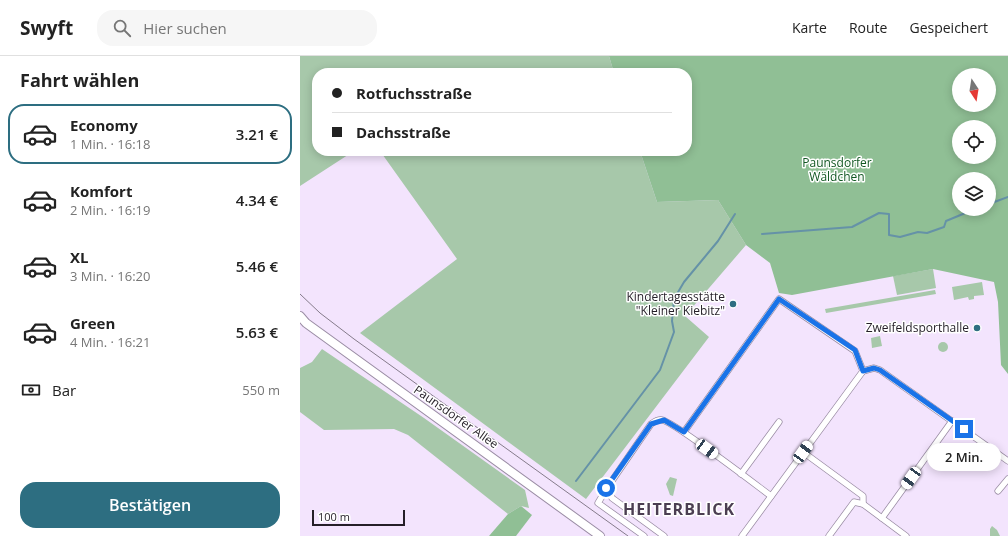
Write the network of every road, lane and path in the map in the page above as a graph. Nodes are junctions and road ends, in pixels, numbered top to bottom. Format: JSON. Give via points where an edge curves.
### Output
{"nodes":[{"id":1,"x":300,"y":316,"type":"edge"},
{"id":2,"x":863,"y":371,"type":"junction"},
{"id":3,"x":952,"y":421,"type":"junction"},
{"id":4,"x":779,"y":422,"type":"dead end"},
{"id":5,"x":684,"y":432,"type":"junction"},
{"id":6,"x":803,"y":452,"type":"junction"},
{"id":7,"x":1008,"y":462,"type":"edge"},
{"id":8,"x":741,"y":474,"type":"junction"},
{"id":9,"x":1008,"y":479,"type":"edge"},
{"id":10,"x":606,"y":488,"type":"junction"},
{"id":11,"x":998,"y":491,"type":"dead end"},
{"id":12,"x":771,"y":496,"type":"junction"},
{"id":13,"x":863,"y":504,"type":"junction"},
{"id":14,"x":882,"y":518,"type":"junction"},
{"id":15,"x":600,"y":536,"type":"edge"},
{"id":16,"x":644,"y":536,"type":"edge"},
{"id":17,"x":664,"y":536,"type":"edge"},
{"id":18,"x":742,"y":536,"type":"edge"},
{"id":19,"x":829,"y":536,"type":"edge"},
{"id":20,"x":906,"y":536,"type":"edge"}],
"edges":[{"from":1,"to":15,"type":"main road","name":"Paunsdorfer Allee","via":[[419,406]]},
{"from":2,"to":3,"type":"street","via":[[874,368],[880,370]]},
{"from":2,"to":5,"type":"street","via":[[855,350],[779,299]]},
{"from":2,"to":6,"type":"street"},
{"from":3,"to":7,"type":"street"},
{"from":3,"to":14,"type":"street"},
{"from":4,"to":8,"type":"street"},
{"from":5,"to":8,"type":"street"},
{"from":5,"to":10,"type":"street","via":[[664,420],[651,424]]},
{"from":6,"to":12,"type":"street"},
{"from":6,"to":13,"type":"street","via":[[863,496]]},
{"from":8,"to":12,"type":"street"},
{"from":9,"to":11,"type":"street"},
{"from":10,"to":16,"type":"street","via":[[598,503]]},
{"from":10,"to":17,"type":"street","via":[[612,498]]},
{"from":12,"to":18,"type":"street"},
{"from":13,"to":14,"type":"street"},
{"from":13,"to":19,"type":"street","via":[[854,502]]},
{"from":14,"to":20,"type":"street"}]}
